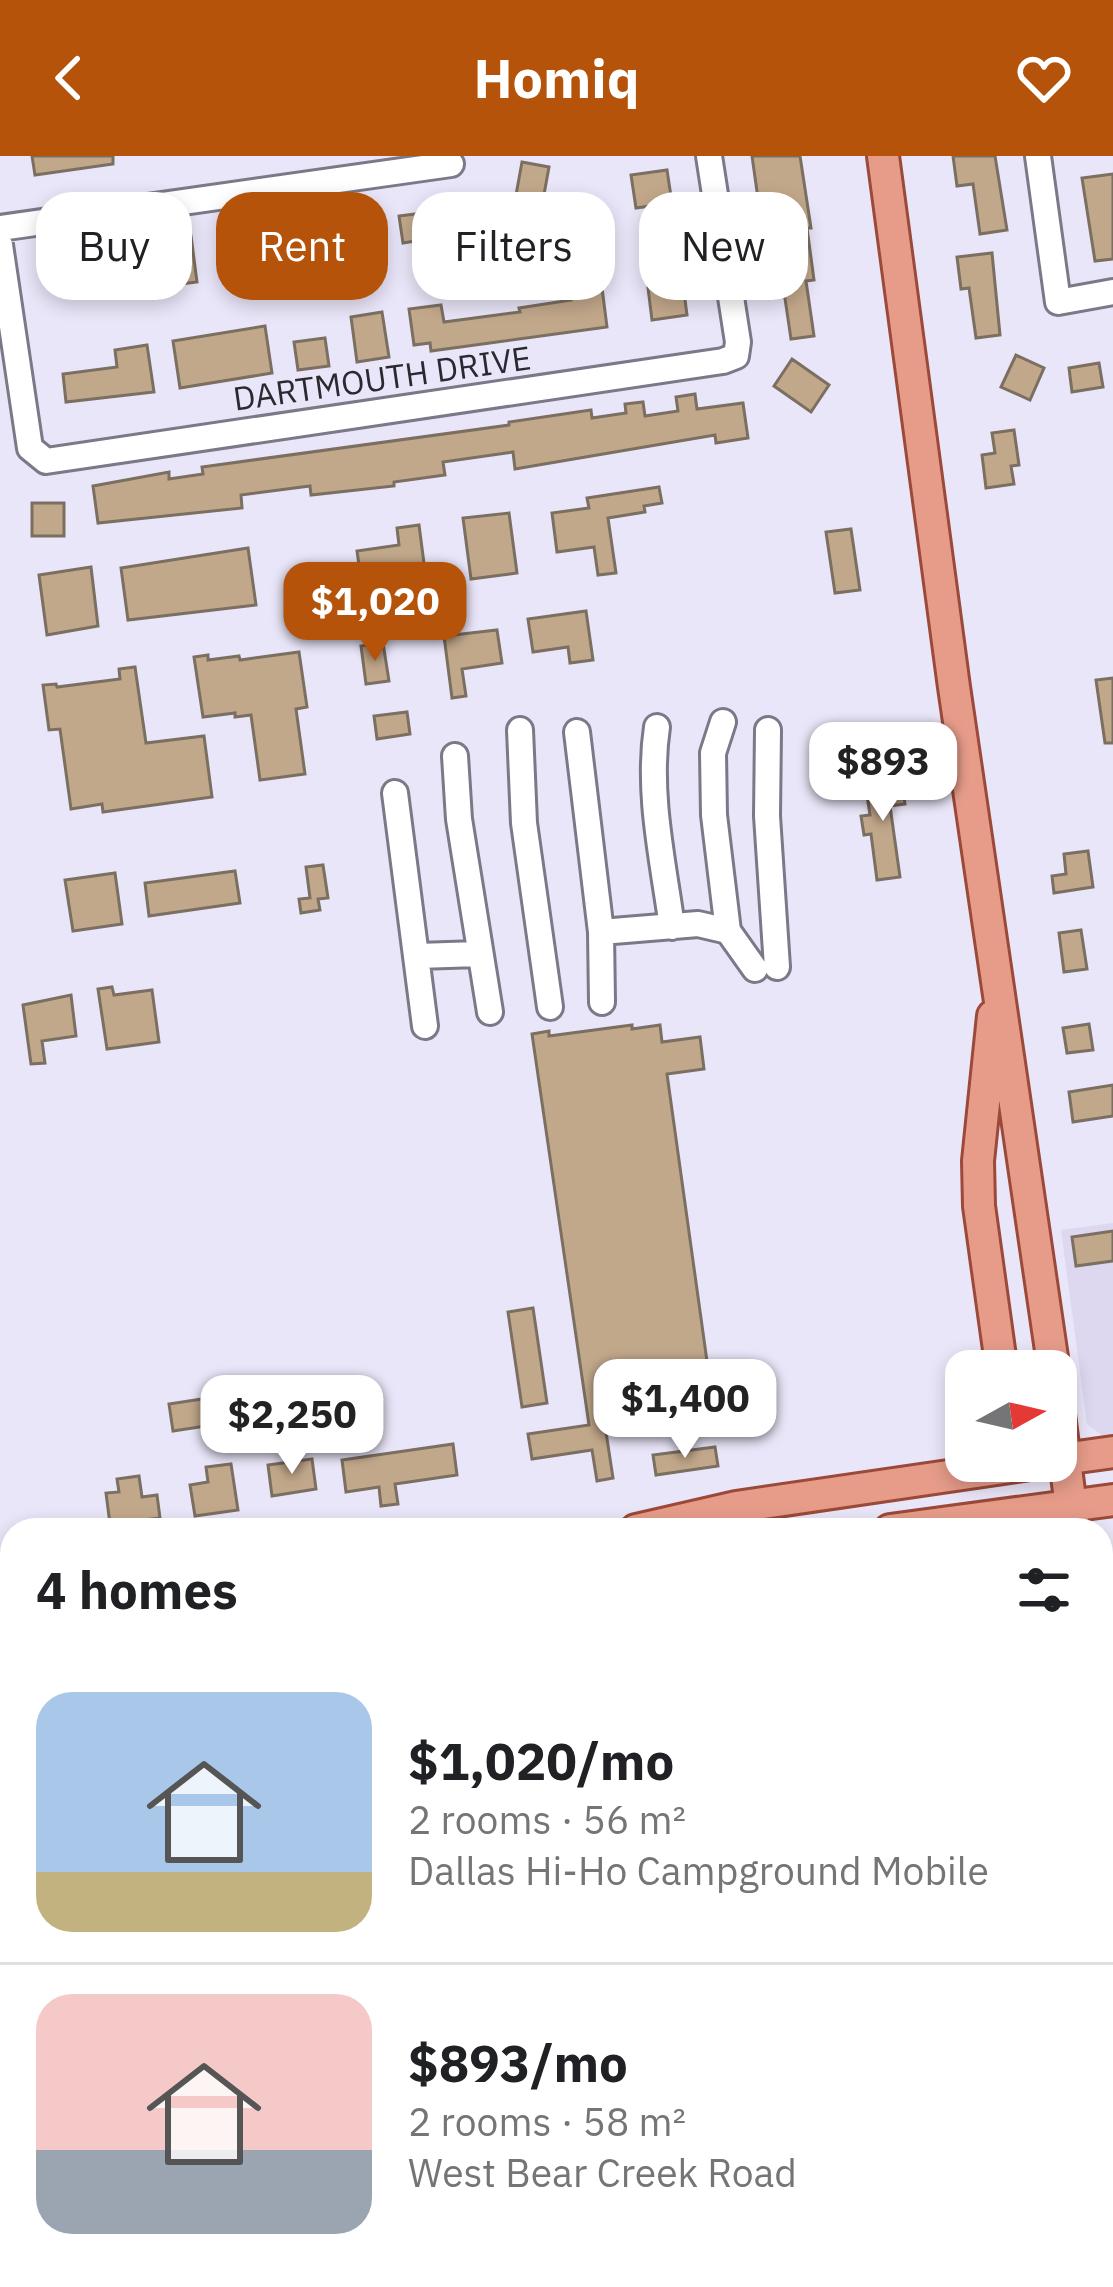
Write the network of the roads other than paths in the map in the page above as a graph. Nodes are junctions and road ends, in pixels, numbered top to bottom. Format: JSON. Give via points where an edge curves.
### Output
{"nodes":[{"id":1,"x":709,"y":156,"type":"edge"},
{"id":2,"x":883,"y":156,"type":"edge"},
{"id":3,"x":1038,"y":156,"type":"edge"},
{"id":4,"x":451,"y":164,"type":"dead end"},
{"id":5,"x":0,"y":228,"type":"edge"},
{"id":6,"x":0,"y":245,"type":"edge"},
{"id":7,"x":1113,"y":292,"type":"edge"},
{"id":8,"x":723,"y":722,"type":"dead end"},
{"id":9,"x":657,"y":727,"type":"dead end"},
{"id":10,"x":520,"y":730,"type":"dead end"},
{"id":11,"x":768,"y":730,"type":"dead end"},
{"id":12,"x":578,"y":732,"type":"dead end"},
{"id":13,"x":455,"y":756,"type":"dead end"},
{"id":14,"x":395,"y":793,"type":"dead end"},
{"id":15,"x":672,"y":927,"type":"junction"},
{"id":16,"x":728,"y":931,"type":"junction"},
{"id":17,"x":601,"y":932,"type":"junction"},
{"id":18,"x":478,"y":954,"type":"junction"},
{"id":19,"x":418,"y":956,"type":"junction"},
{"id":20,"x":994,"y":956,"type":"junction"},
{"id":21,"x":602,"y":1002,"type":"dead end"},
{"id":22,"x":550,"y":1007,"type":"dead end"},
{"id":23,"x":490,"y":1012,"type":"dead end"},
{"id":24,"x":425,"y":1026,"type":"dead end"},
{"id":25,"x":1000,"y":1350,"type":"edge"},
{"id":26,"x":1051,"y":1350,"type":"edge"},
{"id":27,"x":1113,"y":1452,"type":"edge"},
{"id":28,"x":1077,"y":1457,"type":"edge"},
{"id":29,"x":945,"y":1474,"type":"edge"},
{"id":30,"x":1017,"y":1482,"type":"edge"},
{"id":31,"x":1063,"y":1482,"type":"edge"},
{"id":32,"x":1113,"y":1500,"type":"edge"},
{"id":33,"x":688,"y":1518,"type":"edge"},
{"id":34,"x":1022,"y":1518,"type":"edge"},
{"id":35,"x":1072,"y":1518,"type":"edge"}],
"edges":[{"from":1,"to":6,"type":"street","name":"DARTMOUTH DRIVE","via":[[736,356],[46,461],[30,448]]},
{"from":2,"to":20,"type":"main road"},
{"from":3,"to":7,"type":"street","via":[[1058,302]]},
{"from":4,"to":5,"type":"street"},
{"from":8,"to":16,"type":"street","via":[[713,753],[714,815]]},
{"from":9,"to":15,"type":"street","via":[[655,806]]},
{"from":10,"to":22,"type":"street","via":[[524,823]]},
{"from":11,"to":16,"type":"street","via":[[766,968]]},
{"from":12,"to":17,"type":"street"},
{"from":13,"to":18,"type":"street"},
{"from":14,"to":19,"type":"street"},
{"from":15,"to":16,"type":"street"},
{"from":15,"to":17,"type":"street"},
{"from":17,"to":21,"type":"street"},
{"from":18,"to":19,"type":"street"},
{"from":18,"to":23,"type":"street"},
{"from":19,"to":24,"type":"street"},
{"from":20,"to":25,"type":"main road","via":[[978,1161]]},
{"from":20,"to":26,"type":"main road"},
{"from":27,"to":28,"type":"main road"},
{"from":29,"to":33,"type":"main road"},
{"from":30,"to":34,"type":"main road"},
{"from":31,"to":35,"type":"main road"},
{"from":32,"to":35,"type":"main road"}]}
